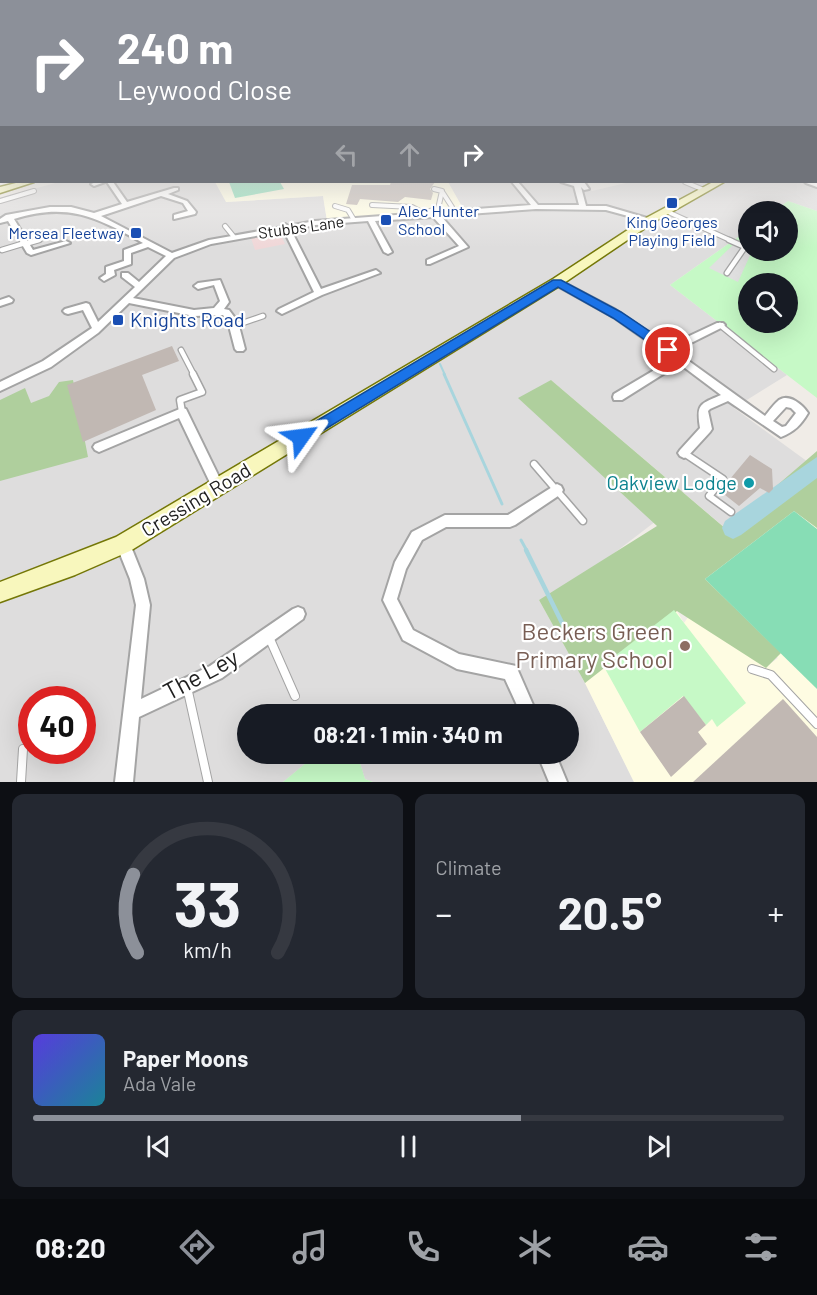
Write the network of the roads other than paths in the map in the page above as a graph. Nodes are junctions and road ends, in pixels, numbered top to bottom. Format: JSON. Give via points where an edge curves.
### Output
{"nodes":[{"id":1,"x":111,"y":183,"type":"edge"},
{"id":2,"x":516,"y":183,"type":"edge"},
{"id":3,"x":575,"y":183,"type":"edge"},
{"id":4,"x":687,"y":183,"type":"edge"},
{"id":5,"x":717,"y":183,"type":"edge"},
{"id":6,"x":31,"y":186,"type":"edge"},
{"id":7,"x":176,"y":189,"type":"dead end"},
{"id":8,"x":435,"y":189,"type":"dead end"},
{"id":9,"x":586,"y":189,"type":"dead end"},
{"id":10,"x":0,"y":190,"type":"edge"},
{"id":11,"x":704,"y":190,"type":"junction"},
{"id":12,"x":442,"y":191,"type":"junction"},
{"id":13,"x":161,"y":193,"type":"junction"},
{"id":14,"x":0,"y":201,"type":"edge"},
{"id":15,"x":125,"y":204,"type":"junction"},
{"id":16,"x":372,"y":205,"type":"dead end"},
{"id":17,"x":335,"y":206,"type":"dead end"},
{"id":18,"x":583,"y":206,"type":"junction"},
{"id":19,"x":452,"y":207,"type":"dead end"},
{"id":20,"x":536,"y":207,"type":"junction"},
{"id":21,"x":666,"y":211,"type":"junction"},
{"id":22,"x":431,"y":214,"type":"junction"},
{"id":23,"x":95,"y":215,"type":"junction"},
{"id":24,"x":177,"y":217,"type":"dead end"},
{"id":25,"x":9,"y":218,"type":"junction"},
{"id":26,"x":370,"y":219,"type":"junction"},
{"id":27,"x":354,"y":220,"type":"junction"},
{"id":28,"x":650,"y":220,"type":"junction"},
{"id":29,"x":0,"y":221,"type":"edge"},
{"id":30,"x":225,"y":226,"type":"dead end"},
{"id":31,"x":285,"y":226,"type":"junction"},
{"id":32,"x":50,"y":236,"type":"dead end"},
{"id":33,"x":234,"y":237,"type":"junction"},
{"id":34,"x":66,"y":243,"type":"dead end"},
{"id":35,"x":738,"y":243,"type":"edge"},
{"id":36,"x":25,"y":244,"type":"junction"},
{"id":37,"x":148,"y":244,"type":"junction"},
{"id":38,"x":2,"y":250,"type":"dead end"},
{"id":39,"x":388,"y":252,"type":"dead end"},
{"id":40,"x":171,"y":256,"type":"junction"},
{"id":41,"x":738,"y":258,"type":"edge"},
{"id":42,"x":430,"y":262,"type":"dead end"},
{"id":43,"x":376,"y":273,"type":"dead end"},
{"id":44,"x":727,"y":273,"type":"dead end"},
{"id":45,"x":125,"y":275,"type":"dead end"},
{"id":46,"x":104,"y":278,"type":"dead end"},
{"id":47,"x":557,"y":282,"type":"junction"},
{"id":48,"x":198,"y":286,"type":"dead end"},
{"id":49,"x":140,"y":287,"type":"junction"},
{"id":50,"x":319,"y":293,"type":"junction"},
{"id":51,"x":128,"y":300,"type":"junction"},
{"id":52,"x":218,"y":310,"type":"junction"},
{"id":53,"x":68,"y":311,"type":"dead end"},
{"id":54,"x":282,"y":311,"type":"dead end"},
{"id":55,"x":263,"y":316,"type":"dead end"},
{"id":56,"x":234,"y":326,"type":"junction"},
{"id":57,"x":720,"y":326,"type":"joint"},
{"id":58,"x":97,"y":329,"type":"junction"},
{"id":59,"x":240,"y":349,"type":"dead end"},
{"id":60,"x":181,"y":350,"type":"dead end"},
{"id":61,"x":668,"y":350,"type":"junction"},
{"id":62,"x":682,"y":361,"type":"junction"},
{"id":63,"x":774,"y":369,"type":"dead end"},
{"id":64,"x":1,"y":384,"type":"edge"},
{"id":65,"x":729,"y":396,"type":"junction"},
{"id":66,"x":618,"y":397,"type":"dead end"},
{"id":67,"x":182,"y":412,"type":"junction"},
{"id":68,"x":766,"y":422,"type":"dead end"},
{"id":69,"x":99,"y":447,"type":"dead end"},
{"id":70,"x":684,"y":453,"type":"joint"},
{"id":71,"x":534,"y":464,"type":"dead end"},
{"id":72,"x":218,"y":487,"type":"junction"},
{"id":73,"x":557,"y":490,"type":"junction"},
{"id":74,"x":731,"y":512,"type":"dead end"},
{"id":75,"x":583,"y":521,"type":"dead end"},
{"id":76,"x":123,"y":543,"type":"junction"},
{"id":77,"x":0,"y":592,"type":"edge"},
{"id":78,"x":298,"y":614,"type":"dead end"},
{"id":79,"x":268,"y":635,"type":"junction"},
{"id":80,"x":752,"y":669,"type":"dead end"},
{"id":81,"x":186,"y":685,"type":"junction"},
{"id":82,"x":295,"y":696,"type":"dead end"},
{"id":83,"x":524,"y":704,"type":"edge"},
{"id":84,"x":131,"y":712,"type":"junction"},
{"id":85,"x":817,"y":724,"type":"edge"},
{"id":86,"x":22,"y":764,"type":"edge"},
{"id":87,"x":551,"y":764,"type":"edge"},
{"id":88,"x":21,"y":782,"type":"edge"},
{"id":89,"x":124,"y":782,"type":"edge"},
{"id":90,"x":208,"y":782,"type":"edge"},
{"id":91,"x":558,"y":782,"type":"edge"}],
"edges":[{"from":1,"to":15,"type":"street"},
{"from":2,"to":20,"type":"street"},
{"from":3,"to":9,"type":"street","via":[[582,183]]},
{"from":3,"to":18,"type":"street"},
{"from":4,"to":11,"type":"lane"},
{"from":5,"to":11,"type":"street","name":"Cressing Road"},
{"from":6,"to":10,"type":"street"},
{"from":6,"to":14,"type":"lane"},
{"from":7,"to":13,"type":"street"},
{"from":8,"to":12,"type":"lane"},
{"from":11,"to":21,"type":"street","name":"Cressing Road"},
{"from":12,"to":19,"type":"lane"},
{"from":12,"to":22,"type":"lane","via":[[438,208]]},
{"from":13,"to":15,"type":"street"},
{"from":13,"to":24,"type":"street","via":[[185,202],[192,212]]},
{"from":15,"to":23,"type":"street"},
{"from":16,"to":22,"type":"lane","via":[[412,207]]},
{"from":17,"to":27,"type":"lane","via":[[348,210]]},
{"from":18,"to":20,"type":"street","name":"Stubbs Lane"},
{"from":18,"to":28,"type":"street","name":"Stubbs Lane","via":[[618,210]]},
{"from":20,"to":22,"type":"street","name":"Stubbs Lane"},
{"from":21,"to":28,"type":"street","name":"Cressing Road"},
{"from":21,"to":35,"type":"lane"},
{"from":22,"to":26,"type":"street","name":"Stubbs Lane"},
{"from":22,"to":42,"type":"street","via":[[464,247]]},
{"from":23,"to":25,"type":"street","via":[[70,207],[47,208]]},
{"from":23,"to":37,"type":"street"},
{"from":25,"to":29,"type":"street"},
{"from":25,"to":36,"type":"street"},
{"from":26,"to":27,"type":"street","name":"Stubbs Lane"},
{"from":26,"to":39,"type":"street"},
{"from":27,"to":31,"type":"street","name":"Stubbs Lane"},
{"from":28,"to":47,"type":"street","name":"Cressing Road"},
{"from":30,"to":33,"type":"lane"},
{"from":31,"to":33,"type":"street","name":"Stubbs Lane"},
{"from":31,"to":50,"type":"street"},
{"from":32,"to":36,"type":"lane"},
{"from":33,"to":40,"type":"street","name":"Stubbs Lane"},
{"from":34,"to":36,"type":"street","via":[[31,253]]},
{"from":36,"to":38,"type":"lane"},
{"from":37,"to":40,"type":"street"},
{"from":37,"to":46,"type":"street","via":[[128,252],[128,262],[110,269],[111,275]]},
{"from":40,"to":49,"type":"street","name":"Stubbs Lane"},
{"from":41,"to":44,"type":"lane"},
{"from":43,"to":50,"type":"street"},
{"from":45,"to":49,"type":"street"},
{"from":47,"to":61,"type":"street","via":[[617,315]]},
{"from":47,"to":72,"type":"street","name":"Cressing Road"},
{"from":48,"to":52,"type":"street","via":[[217,282],[225,302]]},
{"from":49,"to":51,"type":"street","name":"Stubbs Lane"},
{"from":50,"to":54,"type":"street"},
{"from":51,"to":52,"type":"street","via":[[184,310],[192,315]]},
{"from":51,"to":58,"type":"street","name":"Stubbs Lane"},
{"from":52,"to":56,"type":"street","via":[[226,312]]},
{"from":53,"to":58,"type":"street","via":[[86,306]]},
{"from":55,"to":56,"type":"lane"},
{"from":56,"to":59,"type":"street"},
{"from":57,"to":61,"type":"street"},
{"from":57,"to":63,"type":"lane"},
{"from":58,"to":64,"type":"street","name":"Stubbs Lane","via":[[47,364]]},
{"from":60,"to":67,"type":"lane","via":[[202,392],[180,400]]},
{"from":61,"to":62,"type":"street"},
{"from":62,"to":65,"type":"street"},
{"from":62,"to":66,"type":"street"},
{"from":65,"to":68,"type":"street"},
{"from":65,"to":70,"type":"street","via":[[706,405],[706,429]]},
{"from":67,"to":69,"type":"street"},
{"from":67,"to":72,"type":"street"},
{"from":70,"to":74,"type":"lane","via":[[723,479],[709,496]]},
{"from":71,"to":73,"type":"lane"},
{"from":72,"to":76,"type":"street","name":"Cressing Road"},
{"from":73,"to":75,"type":"lane"},
{"from":73,"to":83,"type":"street","via":[[510,521],[445,521],[417,536],[400,567],[390,600],[408,635],[457,661],[510,672]]},
{"from":76,"to":77,"type":"street","name":"Cressing Road"},
{"from":76,"to":84,"type":"street","via":[[143,605]]},
{"from":78,"to":79,"type":"street","name":"The Ley"},
{"from":79,"to":81,"type":"street","name":"The Ley","via":[[216,672]]},
{"from":79,"to":82,"type":"lane"},
{"from":80,"to":85,"type":"lane","via":[[771,675]]},
{"from":81,"to":84,"type":"street","name":"The Ley"},
{"from":81,"to":90,"type":"lane"},
{"from":84,"to":89,"type":"street"},
{"from":86,"to":88,"type":"lane"},
{"from":87,"to":91,"type":"street"}]}
